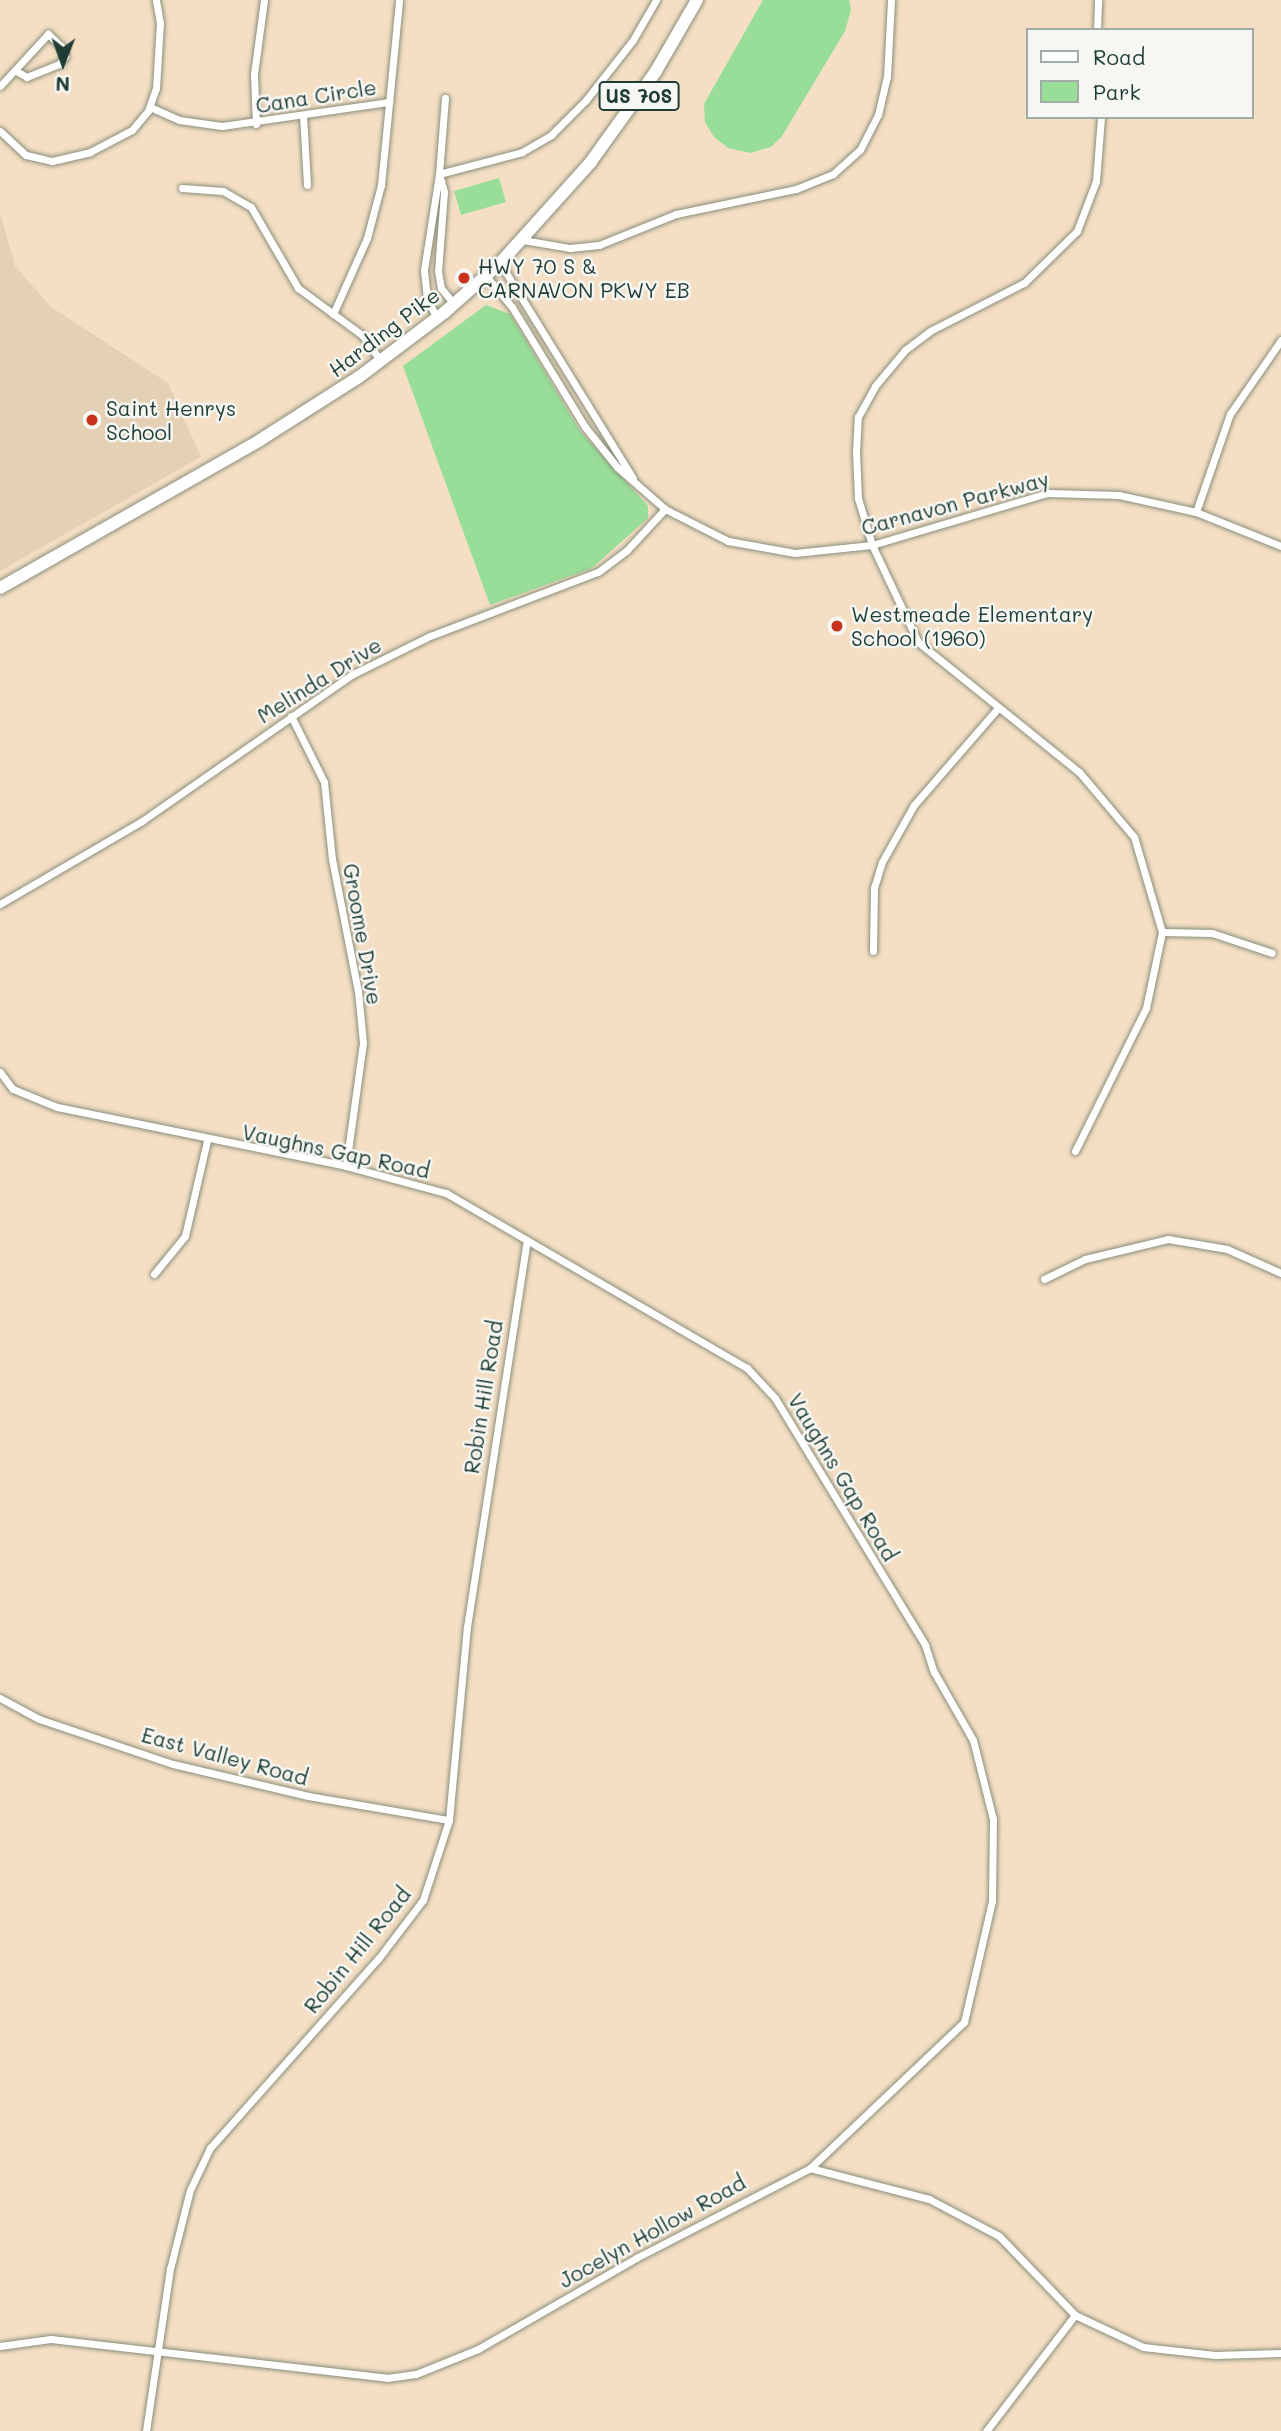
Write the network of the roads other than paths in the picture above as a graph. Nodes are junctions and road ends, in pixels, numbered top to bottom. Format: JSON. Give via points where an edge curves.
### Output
{"nodes":[{"id":1,"x":156,"y":0,"type":"edge"},
{"id":2,"x":264,"y":0,"type":"edge"},
{"id":3,"x":399,"y":0,"type":"edge"},
{"id":4,"x":656,"y":0,"type":"edge"},
{"id":5,"x":697,"y":0,"type":"edge"},
{"id":6,"x":891,"y":0,"type":"edge"},
{"id":7,"x":1098,"y":0,"type":"edge"},
{"id":8,"x":1097,"y":28,"type":"edge"},
{"id":9,"x":16,"y":71,"type":"junction"},
{"id":10,"x":0,"y":86,"type":"edge"},
{"id":11,"x":445,"y":98,"type":"dead end"},
{"id":12,"x":389,"y":102,"type":"junction"},
{"id":13,"x":150,"y":107,"type":"junction"},
{"id":14,"x":303,"y":115,"type":"junction"},
{"id":15,"x":1101,"y":119,"type":"edge"},
{"id":16,"x":256,"y":124,"type":"junction"},
{"id":17,"x":0,"y":131,"type":"edge"},
{"id":18,"x":439,"y":174,"type":"junction"},
{"id":19,"x":307,"y":185,"type":"dead end"},
{"id":20,"x":182,"y":188,"type":"dead end"},
{"id":21,"x":523,"y":240,"type":"junction"},
{"id":22,"x":500,"y":262,"type":"junction"},
{"id":23,"x":486,"y":276,"type":"junction"},
{"id":24,"x":454,"y":304,"type":"junction"},
{"id":25,"x":333,"y":314,"type":"junction"},
{"id":26,"x":437,"y":318,"type":"junction"},
{"id":27,"x":1281,"y":340,"type":"edge"},
{"id":28,"x":382,"y":361,"type":"junction"},
{"id":29,"x":645,"y":492,"type":"junction"},
{"id":30,"x":665,"y":509,"type":"junction"},
{"id":31,"x":1196,"y":512,"type":"junction"},
{"id":32,"x":872,"y":545,"type":"junction"},
{"id":33,"x":1281,"y":546,"type":"edge"},
{"id":34,"x":0,"y":588,"type":"edge"},
{"id":35,"x":998,"y":708,"type":"junction"},
{"id":36,"x":290,"y":716,"type":"junction"},
{"id":37,"x":0,"y":904,"type":"edge"},
{"id":38,"x":1163,"y":932,"type":"junction"},
{"id":39,"x":873,"y":951,"type":"dead end"},
{"id":40,"x":1272,"y":953,"type":"dead end"},
{"id":41,"x":0,"y":1072,"type":"edge"},
{"id":42,"x":208,"y":1141,"type":"junction"},
{"id":43,"x":1075,"y":1151,"type":"dead end"},
{"id":44,"x":346,"y":1167,"type":"junction"},
{"id":45,"x":527,"y":1241,"type":"junction"},
{"id":46,"x":1281,"y":1273,"type":"edge"},
{"id":47,"x":154,"y":1274,"type":"dead end"},
{"id":48,"x":1044,"y":1279,"type":"dead end"},
{"id":49,"x":0,"y":1698,"type":"edge"},
{"id":50,"x":449,"y":1820,"type":"junction"},
{"id":51,"x":810,"y":2168,"type":"junction"},
{"id":52,"x":1076,"y":2315,"type":"junction"},
{"id":53,"x":0,"y":2346,"type":"edge"},
{"id":54,"x":156,"y":2353,"type":"junction"},
{"id":55,"x":1281,"y":2353,"type":"edge"},
{"id":56,"x":146,"y":2431,"type":"edge"},
{"id":57,"x":986,"y":2431,"type":"edge"}],
"edges":[{"from":1,"to":13,"type":"street","via":[[159,68]]},
{"from":2,"to":16,"type":"street","via":[[254,74]]},
{"from":3,"to":12,"type":"street","name":"Cana Circle"},
{"from":4,"to":18,"type":"street","via":[[609,73],[551,135],[507,158]]},
{"from":5,"to":21,"type":"main road","name":"Harding Pike","number":"US 70S","via":[[622,122]]},
{"from":6,"to":21,"type":"street","via":[[887,77],[878,115],[860,150],[833,174],[796,189],[676,214],[593,246],[561,247]]},
{"from":7,"to":8,"type":"street"},
{"from":9,"to":9,"type":"street","via":[[48,34],[61,46],[65,56],[58,64],[30,76]]},
{"from":9,"to":10,"type":"street"},
{"from":11,"to":18,"type":"street"},
{"from":12,"to":14,"type":"street","name":"Cana Circle"},
{"from":12,"to":25,"type":"street","via":[[377,204],[355,269]]},
{"from":13,"to":16,"type":"street","name":"Cana Circle","via":[[203,125]]},
{"from":13,"to":17,"type":"street","via":[[121,137],[65,160],[26,155]]},
{"from":14,"to":16,"type":"street","name":"Cana Circle"},
{"from":14,"to":19,"type":"street"},
{"from":15,"to":32,"type":"street","via":[[1096,181],[1068,242],[1024,283],[930,331],[905,350],[875,386],[859,417],[858,498]]},
{"from":18,"to":24,"type":"street","via":[[444,192],[438,271],[441,288]]},
{"from":18,"to":26,"type":"street","via":[[424,270],[427,299]]},
{"from":20,"to":25,"type":"street","via":[[216,190],[246,203],[293,282]]},
{"from":21,"to":22,"type":"main road","name":"Harding Pike","number":"US 70S"},
{"from":22,"to":23,"type":"main road","name":"Harding Pike","number":"US 70S"},
{"from":22,"to":29,"type":"street","name":"Carnavon Parkway","via":[[616,455]]},
{"from":23,"to":24,"type":"main road","name":"Harding Pike","number":"US 70S"},
{"from":23,"to":29,"type":"street","name":"Carnavon Parkway","via":[[512,307],[585,427],[617,467]]},
{"from":24,"to":26,"type":"main road","name":"Harding Pike","number":"US 70S"},
{"from":25,"to":28,"type":"street","via":[[362,335]]},
{"from":26,"to":28,"type":"main road","name":"Harding Pike","number":"US 70S"},
{"from":27,"to":31,"type":"street","via":[[1230,414]]},
{"from":28,"to":34,"type":"main road","name":"Harding Pike","number":"US 70S","via":[[261,440]]},
{"from":29,"to":30,"type":"street","name":"Carnavon Parkway"},
{"from":30,"to":32,"type":"street","name":"Carnavon Parkway","via":[[703,531],[755,548],[815,553]]},
{"from":30,"to":36,"type":"street","name":"Melinda Drive","via":[[627,550],[598,572],[407,647],[351,675]]},
{"from":31,"to":32,"type":"street","name":"Carnavon Parkway","via":[[1119,495],[1048,493]]},
{"from":31,"to":33,"type":"street","name":"Carnavon Parkway"},
{"from":32,"to":35,"type":"street","via":[[901,612],[926,652]]},
{"from":35,"to":38,"type":"street","via":[[1079,772],[1134,837]]},
{"from":35,"to":39,"type":"street","via":[[914,805],[882,862],[874,888]]},
{"from":36,"to":37,"type":"street","name":"Melinda Drive","via":[[142,821]]},
{"from":36,"to":44,"type":"street","name":"Groome Drive","via":[[324,782],[332,859],[358,991],[363,1043]]},
{"from":38,"to":40,"type":"street","via":[[1212,933]]},
{"from":38,"to":43,"type":"street","via":[[1146,1008]]},
{"from":41,"to":42,"type":"street","name":"Vaughns Gap Road","via":[[13,1089],[57,1107]]},
{"from":42,"to":44,"type":"street","name":"Vaughns Gap Road"},
{"from":42,"to":47,"type":"street","via":[[184,1236]]},
{"from":44,"to":45,"type":"street","name":"Vaughns Gap Road","via":[[446,1193]]},
{"from":45,"to":50,"type":"street","name":"Robin Hill Road","via":[[467,1627]]},
{"from":45,"to":51,"type":"street","name":"Vaughns Gap Road","via":[[747,1367],[775,1398],[925,1645],[934,1672],[972,1740],[993,1819],[992,1901],[964,2022]]},
{"from":46,"to":48,"type":"street","via":[[1227,1249],[1168,1239],[1085,1259]]},
{"from":49,"to":50,"type":"street","name":"East Valley Road","via":[[38,1719],[173,1763],[308,1796]]},
{"from":50,"to":54,"type":"street","name":"Robin Hill Road","via":[[423,1900],[378,1959],[210,2148],[190,2190]]},
{"from":51,"to":52,"type":"street","via":[[929,2199],[999,2236]]},
{"from":51,"to":54,"type":"street","name":"Jocelyn Hollow Road","via":[[636,2258],[478,2348],[416,2374],[387,2378]]},
{"from":52,"to":55,"type":"street","via":[[1143,2347],[1215,2355]]},
{"from":52,"to":57,"type":"street"},
{"from":53,"to":54,"type":"street","name":"Jocelyn Hollow Road","via":[[51,2339]]},
{"from":54,"to":56,"type":"street","name":"Robin Hill Road"}]}
